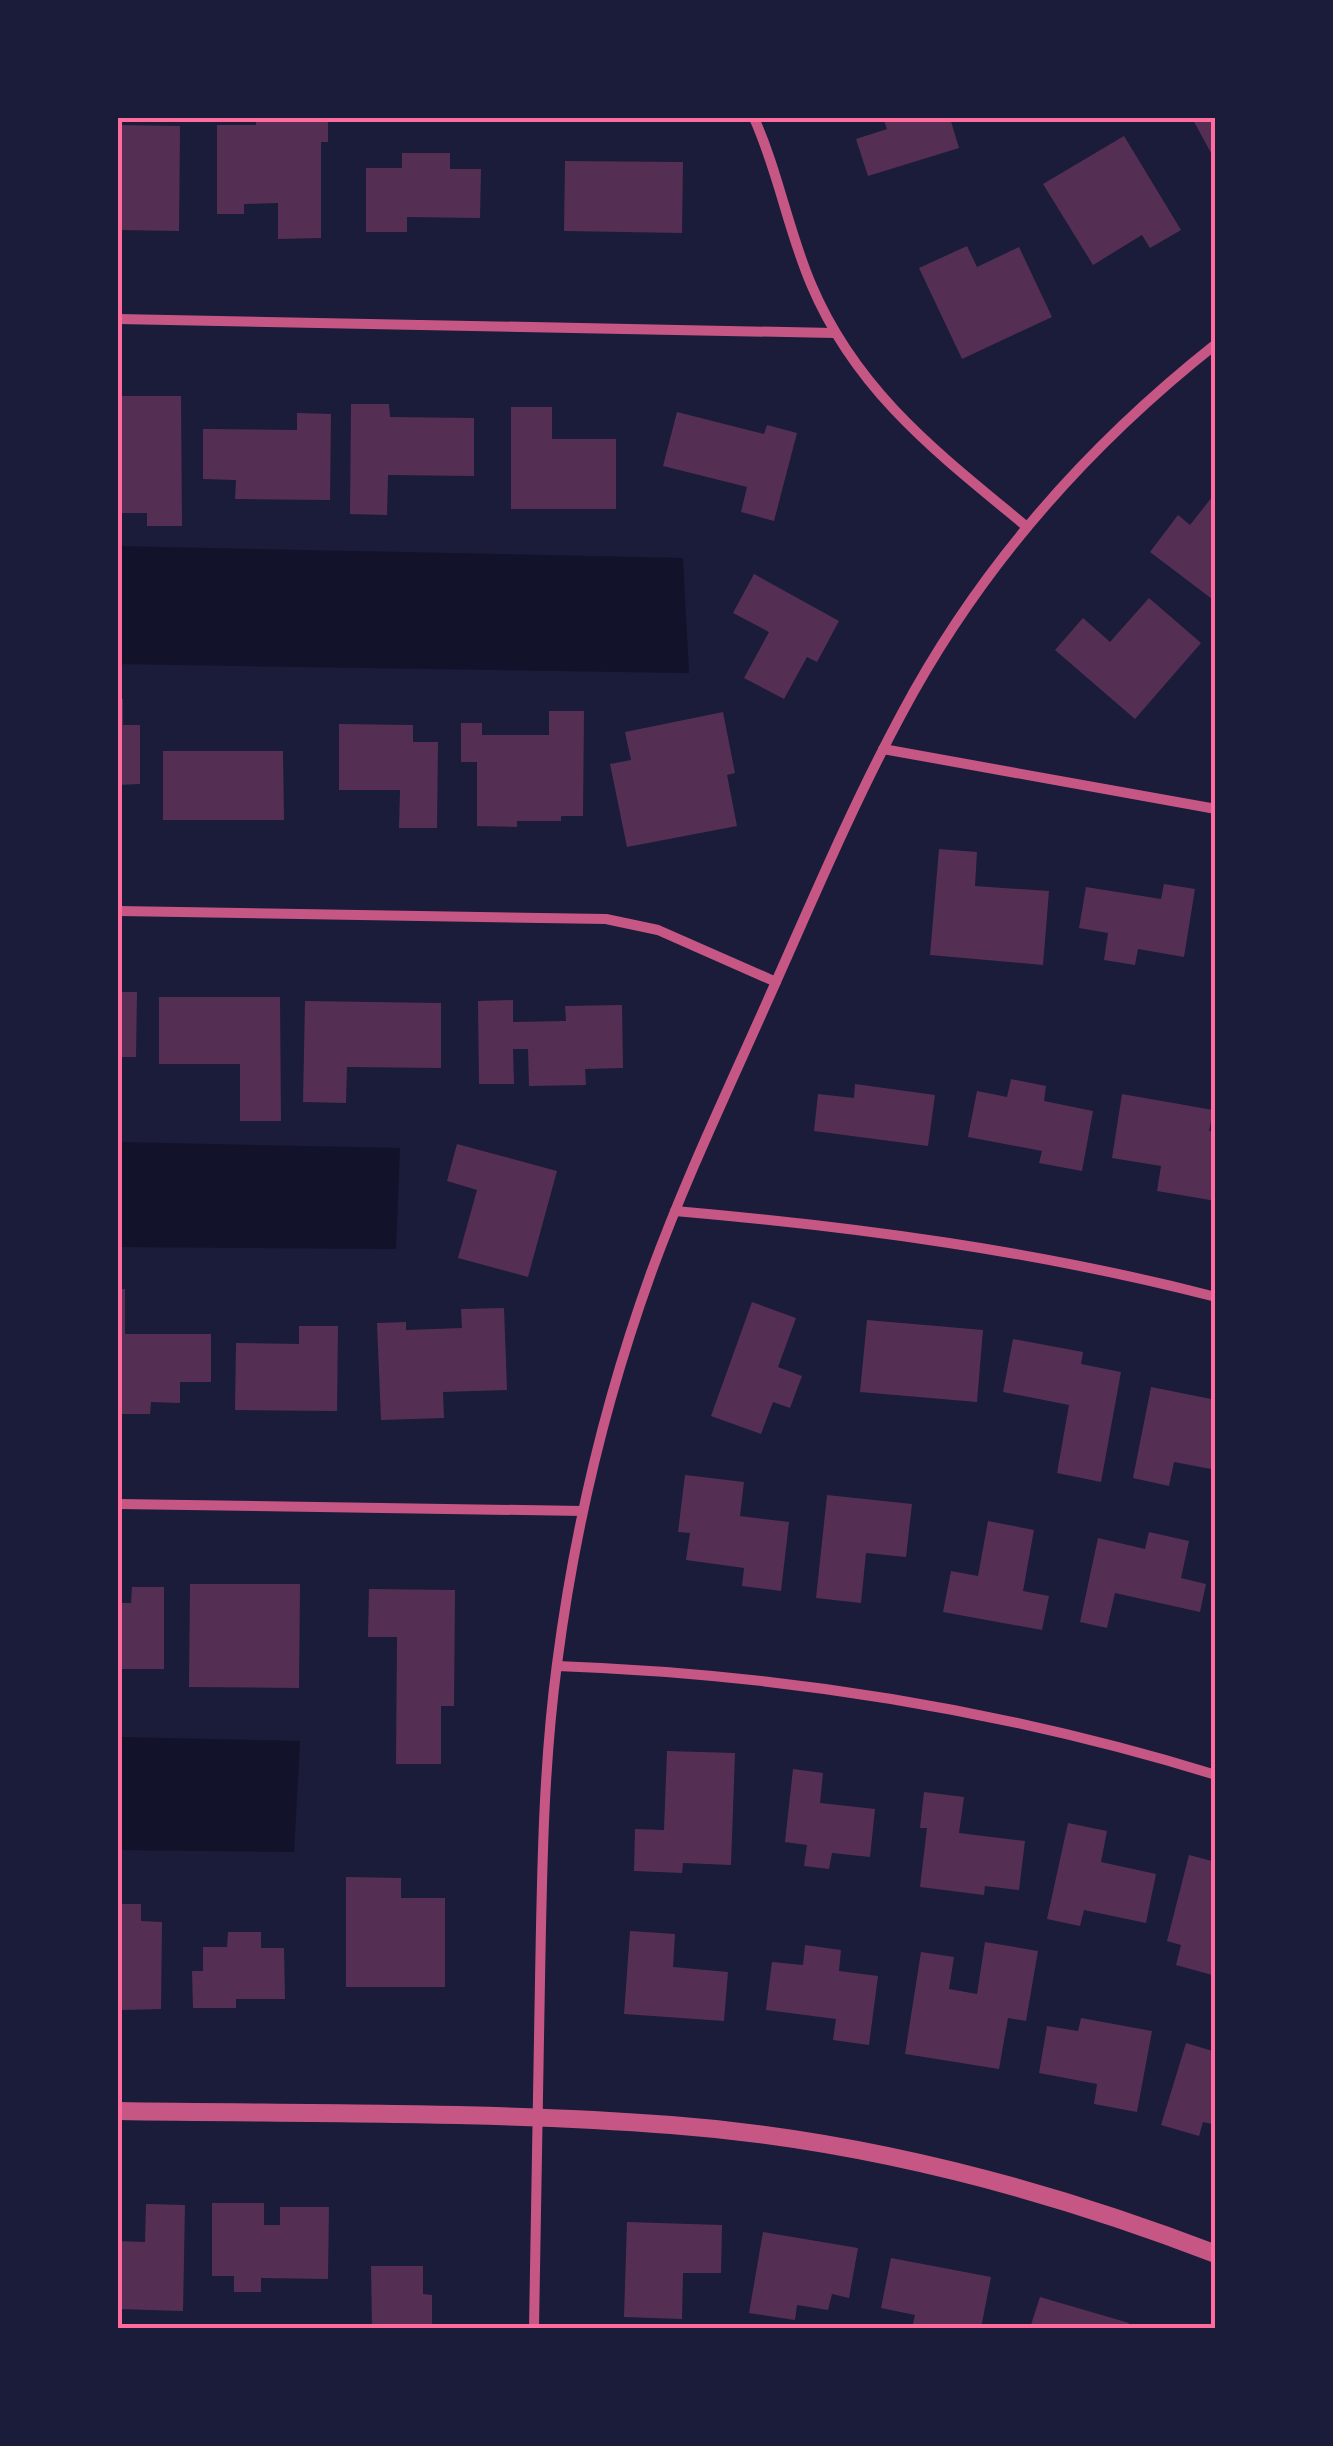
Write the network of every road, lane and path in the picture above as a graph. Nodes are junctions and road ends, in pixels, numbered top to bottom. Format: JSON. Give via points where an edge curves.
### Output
{"nodes":[{"id":1,"x":754,"y":118,"type":"edge"},
{"id":2,"x":118,"y":320,"type":"edge"},
{"id":3,"x":834,"y":333,"type":"junction"},
{"id":4,"x":1216,"y":344,"type":"edge"},
{"id":5,"x":1027,"y":527,"type":"junction"},
{"id":6,"x":884,"y":749,"type":"junction"},
{"id":7,"x":1216,"y":809,"type":"edge"},
{"id":8,"x":118,"y":911,"type":"edge"},
{"id":9,"x":776,"y":982,"type":"junction"},
{"id":10,"x":675,"y":1212,"type":"junction"},
{"id":11,"x":1216,"y":1298,"type":"edge"},
{"id":12,"x":118,"y":1504,"type":"edge"},
{"id":13,"x":583,"y":1511,"type":"junction"},
{"id":14,"x":556,"y":1666,"type":"junction"},
{"id":15,"x":1216,"y":1775,"type":"edge"},
{"id":16,"x":118,"y":2111,"type":"edge"},
{"id":17,"x":537,"y":2118,"type":"junction"},
{"id":18,"x":1216,"y":2254,"type":"edge"},
{"id":19,"x":534,"y":2328,"type":"edge"}],
"edges":[{"from":1,"to":3,"type":"street"},
{"from":2,"to":3,"type":"street"},
{"from":3,"to":5,"type":"street","via":[[892,412]]},
{"from":4,"to":5,"type":"street","via":[[1090,456]]},
{"from":5,"to":6,"type":"street","via":[[951,630]]},
{"from":6,"to":7,"type":"street"},
{"from":6,"to":9,"type":"street"},
{"from":8,"to":9,"type":"street","via":[[606,920],[658,930]]},
{"from":9,"to":10,"type":"street"},
{"from":10,"to":11,"type":"street","via":[[824,1224],[1006,1250]]},
{"from":10,"to":13,"type":"street","via":[[613,1392]]},
{"from":12,"to":13,"type":"street"},
{"from":13,"to":14,"type":"street"},
{"from":14,"to":15,"type":"street","via":[[752,1678],[885,1696],[1018,1721]]},
{"from":14,"to":17,"type":"street","via":[[543,1821]]},
{"from":16,"to":17,"type":"street"},
{"from":17,"to":18,"type":"street","via":[[673,2125],[912,2161],[1029,2190]]},
{"from":17,"to":19,"type":"street"}]}
